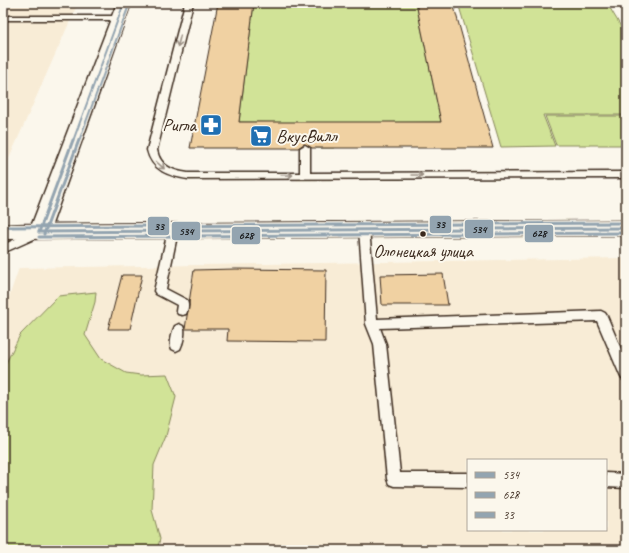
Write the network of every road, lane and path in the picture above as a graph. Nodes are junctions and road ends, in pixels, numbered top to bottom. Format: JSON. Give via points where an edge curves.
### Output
{"nodes":[{"id":1,"x":124,"y":3,"type":"edge"},
{"id":2,"x":188,"y":3,"type":"edge"},
{"id":3,"x":3,"y":18,"type":"edge"},
{"id":4,"x":118,"y":18,"type":"junction"},
{"id":5,"x":305,"y":148,"type":"dead end"},
{"id":6,"x":304,"y":175,"type":"junction"},
{"id":7,"x":626,"y":175,"type":"edge"},
{"id":8,"x":364,"y":228,"type":"junction"},
{"id":9,"x":625,"y":229,"type":"edge"},
{"id":10,"x":173,"y":230,"type":"junction"},
{"id":11,"x":3,"y":232,"type":"edge"},
{"id":12,"x":39,"y":232,"type":"junction"},
{"id":13,"x":3,"y":249,"type":"edge"},
{"id":14,"x":182,"y":311,"type":"dead end"},
{"id":15,"x":372,"y":324,"type":"junction"},
{"id":16,"x":179,"y":329,"type":"dead end"},
{"id":17,"x":176,"y":346,"type":"dead end"},
{"id":18,"x":626,"y":375,"type":"edge"},
{"id":19,"x":467,"y":480,"type":"edge"},
{"id":20,"x":607,"y":480,"type":"edge"},
{"id":21,"x":626,"y":480,"type":"edge"}],
"edges":[{"from":1,"to":4,"type":"main road"},
{"from":2,"to":6,"type":"lane","one_way":true,"via":[[152,150],[156,162],[168,171],[188,176]]},
{"from":3,"to":4,"type":"lane"},
{"from":4,"to":12,"type":"main road"},
{"from":5,"to":6,"type":"lane"},
{"from":6,"to":7,"type":"lane","one_way":true},
{"from":8,"to":9,"type":"main road"},
{"from":8,"to":10,"type":"main road"},
{"from":8,"to":15,"type":"lane"},
{"from":10,"to":12,"type":"main road"},
{"from":10,"to":14,"type":"lane","via":[[160,291],[183,304]]},
{"from":11,"to":12,"type":"main road"},
{"from":12,"to":13,"type":"lane"},
{"from":15,"to":18,"type":"lane","via":[[601,316]]},
{"from":15,"to":19,"type":"lane","via":[[380,344],[394,479]]},
{"from":16,"to":17,"type":"lane"},
{"from":20,"to":21,"type":"lane"}]}
